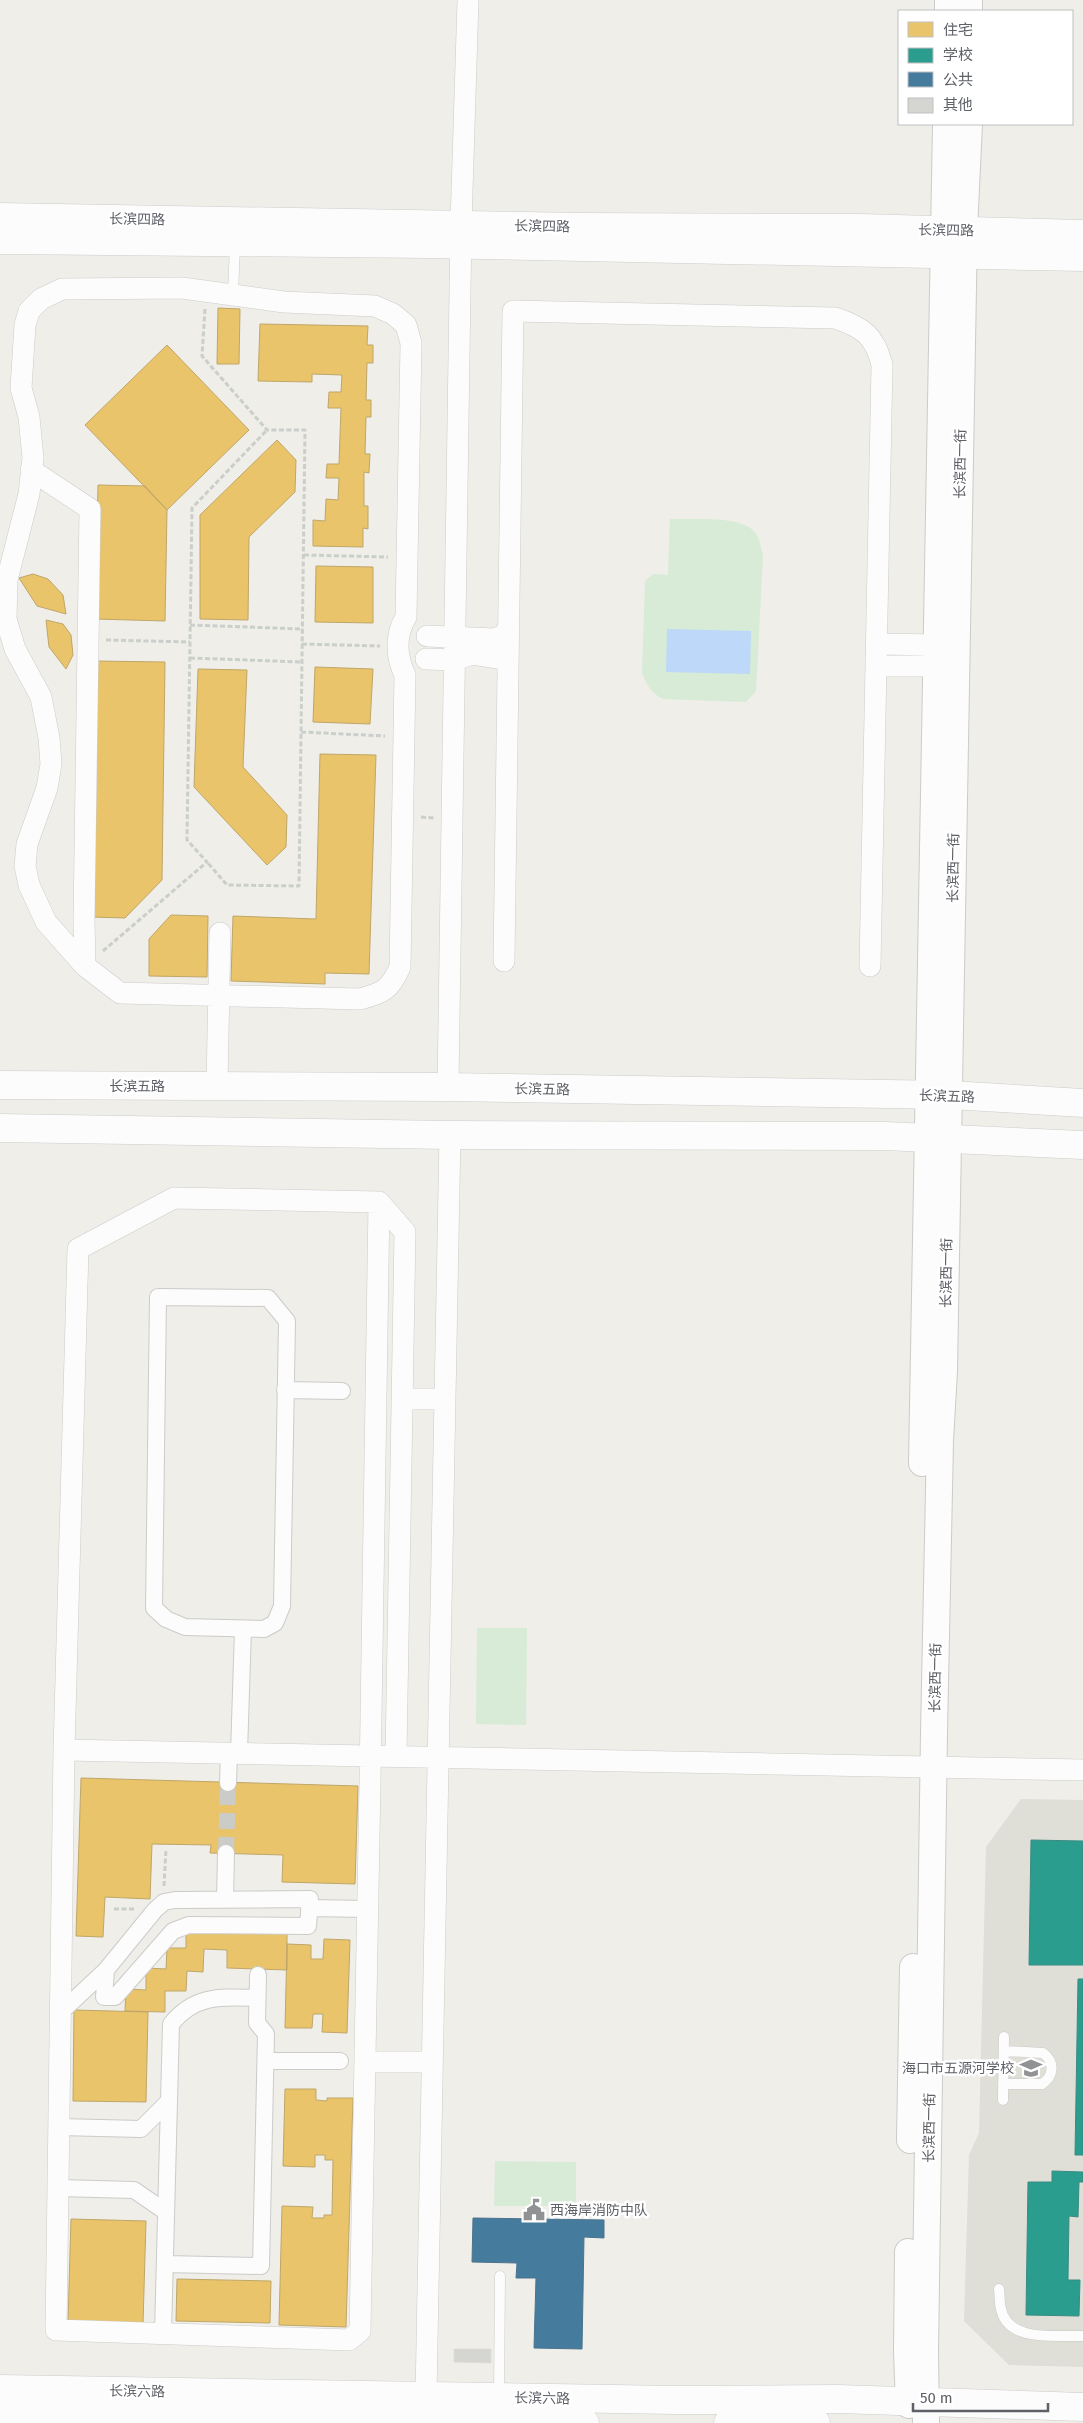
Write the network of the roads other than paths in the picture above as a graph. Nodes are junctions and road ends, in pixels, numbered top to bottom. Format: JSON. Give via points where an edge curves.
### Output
{"nodes":[{"id":1,"x":468,"y":0,"type":"edge"},
{"id":2,"x":946,"y":125,"type":"edge"},
{"id":3,"x":969,"y":125,"type":"edge"},
{"id":4,"x":0,"y":217,"type":"edge"},
{"id":5,"x":461,"y":234,"type":"junction"},
{"id":6,"x":1083,"y":234,"type":"edge"},
{"id":7,"x":0,"y":240,"type":"edge"},
{"id":8,"x":954,"y":241,"type":"junction"},
{"id":9,"x":235,"y":242,"type":"junction"},
{"id":10,"x":1083,"y":257,"type":"edge"},
{"id":11,"x":233,"y":295,"type":"junction"},
{"id":12,"x":32,"y":470,"type":"junction"},
{"id":13,"x":406,"y":617,"type":"junction"},
{"id":14,"x":509,"y":627,"type":"junction"},
{"id":15,"x":427,"y":636,"type":"junction"},
{"id":16,"x":455,"y":636,"type":"junction"},
{"id":17,"x":876,"y":644,"type":"junction"},
{"id":18,"x":938,"y":656,"type":"junction"},
{"id":19,"x":426,"y":659,"type":"junction"},
{"id":20,"x":455,"y":660,"type":"junction"},
{"id":21,"x":508,"y":666,"type":"junction"},
{"id":22,"x":876,"y":666,"type":"junction"},
{"id":23,"x":405,"y":675,"type":"junction"},
{"id":24,"x":220,"y":933,"type":"dead end"},
{"id":25,"x":504,"y":961,"type":"dead end"},
{"id":26,"x":86,"y":966,"type":"junction"},
{"id":27,"x":870,"y":966,"type":"dead end"},
{"id":28,"x":218,"y":995,"type":"junction"},
{"id":29,"x":0,"y":1085,"type":"edge"},
{"id":30,"x":39,"y":1086,"type":"junction"},
{"id":31,"x":217,"y":1086,"type":"junction"},
{"id":32,"x":448,"y":1087,"type":"junction"},
{"id":33,"x":939,"y":1095,"type":"junction"},
{"id":34,"x":1083,"y":1103,"type":"edge"},
{"id":35,"x":0,"y":1128,"type":"edge"},
{"id":36,"x":34,"y":1128,"type":"junction"},
{"id":37,"x":450,"y":1135,"type":"junction"},
{"id":38,"x":938,"y":1138,"type":"junction"},
{"id":39,"x":1083,"y":1145,"type":"edge"},
{"id":40,"x":379,"y":1202,"type":"junction"},
{"id":41,"x":285,"y":1390,"type":"junction"},
{"id":42,"x":342,"y":1391,"type":"dead end"},
{"id":43,"x":402,"y":1398,"type":"junction"},
{"id":44,"x":444,"y":1399,"type":"junction"},
{"id":45,"x":242,"y":1628,"type":"junction"},
{"id":46,"x":64,"y":1750,"type":"junction"},
{"id":47,"x":234,"y":1753,"type":"junction"},
{"id":48,"x":369,"y":1755,"type":"junction"},
{"id":49,"x":396,"y":1756,"type":"junction"},
{"id":50,"x":436,"y":1757,"type":"junction"},
{"id":51,"x":925,"y":1768,"type":"junction"},
{"id":52,"x":1083,"y":1770,"type":"edge"},
{"id":53,"x":228,"y":1783,"type":"tunnel mouth"},
{"id":54,"x":226,"y":1853,"type":"tunnel mouth"},
{"id":55,"x":225,"y":1899,"type":"junction"},
{"id":56,"x":309,"y":1908,"type":"junction"},
{"id":57,"x":367,"y":1909,"type":"junction"},
{"id":58,"x":106,"y":1970,"type":"junction"},
{"id":59,"x":258,"y":1975,"type":"dead end"},
{"id":60,"x":257,"y":1998,"type":"junction"},
{"id":61,"x":60,"y":2013,"type":"junction"},
{"id":62,"x":1004,"y":2037,"type":"dead end"},
{"id":63,"x":1004,"y":2051,"type":"junction"},
{"id":64,"x":266,"y":2061,"type":"junction"},
{"id":65,"x":340,"y":2061,"type":"dead end"},
{"id":66,"x":362,"y":2062,"type":"junction"},
{"id":67,"x":431,"y":2062,"type":"junction"},
{"id":68,"x":931,"y":2067,"type":"junction"},
{"id":69,"x":1004,"y":2068,"type":"junction"},
{"id":70,"x":1003,"y":2084,"type":"junction"},
{"id":71,"x":1003,"y":2100,"type":"dead end"},
{"id":72,"x":168,"y":2102,"type":"junction"},
{"id":73,"x":59,"y":2127,"type":"junction"},
{"id":74,"x":58,"y":2188,"type":"junction"},
{"id":75,"x":166,"y":2212,"type":"junction"},
{"id":76,"x":164,"y":2264,"type":"junction"},
{"id":77,"x":500,"y":2276,"type":"dead end"},
{"id":78,"x":999,"y":2289,"type":"dead end"},
{"id":79,"x":163,"y":2333,"type":"junction"},
{"id":80,"x":1083,"y":2336,"type":"edge"},
{"id":81,"x":0,"y":2389,"type":"edge"},
{"id":82,"x":426,"y":2396,"type":"junction"},
{"id":83,"x":499,"y":2397,"type":"junction"},
{"id":84,"x":1083,"y":2407,"type":"edge"},
{"id":85,"x":0,"y":2411,"type":"edge"},
{"id":86,"x":918,"y":2412,"type":"edge"},
{"id":87,"x":585,"y":2423,"type":"edge"},
{"id":88,"x":728,"y":2423,"type":"edge"},
{"id":89,"x":816,"y":2423,"type":"edge"}],
"edges":[{"from":1,"to":5,"type":"street"},
{"from":2,"to":8,"type":"street","name":"长滨西一街"},
{"from":3,"to":8,"type":"street","name":"长滨西一街"},
{"from":4,"to":5,"type":"main road","name":"长滨四路"},
{"from":5,"to":8,"type":"main road","name":"长滨四路"},
{"from":5,"to":9,"type":"main road","name":"长滨四路"},
{"from":5,"to":16,"type":"street"},
{"from":6,"to":8,"type":"main road","name":"长滨四路"},
{"from":7,"to":9,"type":"main road","name":"长滨四路"},
{"from":8,"to":10,"type":"main road","name":"长滨四路"},
{"from":8,"to":18,"type":"street","name":"长滨西一街"},
{"from":8,"to":33,"type":"street","name":"长滨西一街"},
{"from":9,"to":11,"type":"lane"},
{"from":11,"to":12,"type":"street","via":[[182,288],[62,289],[41,299],[29,311],[25,325],[21,388],[29,417]]},
{"from":11,"to":13,"type":"street","via":[[284,302],[375,306],[406,324],[411,343]]},
{"from":12,"to":26,"type":"street","via":[[90,509]]},
{"from":12,"to":26,"type":"street","via":[[7,580],[6,619],[15,649],[41,697],[49,738],[51,764],[47,788],[27,844],[26,866],[29,885],[46,922]]},
{"from":13,"to":15,"type":"street"},
{"from":13,"to":23,"type":"street","via":[[398,647],[398,658]]},
{"from":14,"to":16,"type":"street","via":[[504,636],[494,639]]},
{"from":14,"to":17,"type":"street","via":[[513,311],[835,318],[868,334],[878,347],[882,365]]},
{"from":14,"to":21,"type":"street"},
{"from":15,"to":16,"type":"street"},
{"from":15,"to":19,"type":"street"},
{"from":16,"to":20,"type":"street"},
{"from":17,"to":18,"type":"street"},
{"from":17,"to":22,"type":"street"},
{"from":18,"to":22,"type":"street"},
{"from":18,"to":33,"type":"street","name":"长滨西一街"},
{"from":19,"to":20,"type":"street"},
{"from":19,"to":23,"type":"street","via":[[416,671]]},
{"from":20,"to":21,"type":"street","via":[[472,654],[494,656],[504,659]]},
{"from":20,"to":32,"type":"street"},
{"from":21,"to":25,"type":"street"},
{"from":22,"to":27,"type":"street"},
{"from":23,"to":28,"type":"street","via":[[400,967],[393,984],[379,994],[360,999]]},
{"from":24,"to":28,"type":"street"},
{"from":26,"to":28,"type":"street","via":[[120,993]]},
{"from":28,"to":31,"type":"street"},
{"from":29,"to":30,"type":"main road","name":"长滨五路"},
{"from":30,"to":31,"type":"main road","name":"长滨五路"},
{"from":30,"to":36,"type":"main road","via":[[26,1097],[21,1109]]},
{"from":31,"to":32,"type":"main road","name":"长滨五路"},
{"from":32,"to":33,"type":"main road","name":"长滨五路"},
{"from":33,"to":34,"type":"main road","name":"长滨五路"},
{"from":33,"to":38,"type":"street","name":"长滨西一街"},
{"from":35,"to":36,"type":"main road"},
{"from":36,"to":37,"type":"main road"},
{"from":37,"to":38,"type":"main road"},
{"from":37,"to":44,"type":"street"},
{"from":38,"to":39,"type":"main road"},
{"from":38,"to":51,"type":"street","name":"长滨西一街"},
{"from":40,"to":43,"type":"street","via":[[404,1232]]},
{"from":40,"to":46,"type":"street","via":[[174,1198],[78,1249]]},
{"from":40,"to":48,"type":"street"},
{"from":41,"to":42,"type":"street"},
{"from":41,"to":45,"type":"street","via":[[282,1606],[275,1623],[264,1629]]},
{"from":41,"to":45,"type":"street","via":[[287,1321],[268,1298],[158,1297],[154,1608],[166,1619],[185,1627]]},
{"from":43,"to":44,"type":"street"},
{"from":43,"to":49,"type":"street"},
{"from":44,"to":50,"type":"street"},
{"from":45,"to":47,"type":"street"},
{"from":46,"to":47,"type":"street"},
{"from":46,"to":61,"type":"street"},
{"from":47,"to":48,"type":"street"},
{"from":47,"to":53,"type":"street"},
{"from":48,"to":49,"type":"street"},
{"from":48,"to":57,"type":"street"},
{"from":49,"to":50,"type":"street"},
{"from":50,"to":51,"type":"street"},
{"from":50,"to":67,"type":"street"},
{"from":51,"to":52,"type":"street"},
{"from":51,"to":68,"type":"street","name":"长滨西一街"},
{"from":51,"to":86,"type":"street","name":"长滨西一街","via":[[907,2352]]},
{"from":54,"to":55,"type":"street"},
{"from":55,"to":56,"type":"street","via":[[310,1899]]},
{"from":55,"to":58,"type":"street","via":[[164,1902]]},
{"from":56,"to":57,"type":"street"},
{"from":56,"to":58,"type":"street","via":[[308,1926],[189,1925],[173,1931],[115,1997],[104,1997]]},
{"from":57,"to":66,"type":"street"},
{"from":58,"to":61,"type":"street"},
{"from":59,"to":60,"type":"street"},
{"from":60,"to":64,"type":"street","via":[[257,2023],[266,2034]]},
{"from":60,"to":72,"type":"street","via":[[200,2001],[182,2010],[171,2024]]},
{"from":61,"to":73,"type":"street"},
{"from":62,"to":63,"type":"lane"},
{"from":63,"to":69,"type":"lane"},
{"from":63,"to":70,"type":"lane","via":[[1043,2053],[1050,2060],[1052,2070],[1042,2084]]},
{"from":64,"to":65,"type":"street"},
{"from":64,"to":76,"type":"street","via":[[261,2266]]},
{"from":66,"to":67,"type":"street"},
{"from":66,"to":79,"type":"street","via":[[360,2331],[349,2340]]},
{"from":67,"to":82,"type":"street"},
{"from":68,"to":69,"type":"lane"},
{"from":68,"to":86,"type":"street","name":"长滨西一街","via":[[925,2352]]},
{"from":69,"to":70,"type":"lane"},
{"from":70,"to":71,"type":"lane"},
{"from":72,"to":73,"type":"street","via":[[141,2129]]},
{"from":72,"to":75,"type":"street"},
{"from":73,"to":74,"type":"street"},
{"from":74,"to":75,"type":"street","via":[[134,2190]]},
{"from":74,"to":79,"type":"street","via":[[56,2330]]},
{"from":75,"to":76,"type":"street"},
{"from":76,"to":79,"type":"street"},
{"from":77,"to":83,"type":"lane"},
{"from":78,"to":80,"type":"lane","via":[[1001,2310],[1010,2325],[1025,2334]]},
{"from":81,"to":82,"type":"main road","name":"长滨六路"},
{"from":82,"to":83,"type":"main road","name":"长滨六路"},
{"from":83,"to":86,"type":"main road","name":"长滨六路"},
{"from":84,"to":86,"type":"main road","name":"长滨六路","via":[[977,2405]]},
{"from":85,"to":87,"type":"main road","name":"长滨六路"},
{"from":88,"to":89,"type":"main road"}]}
